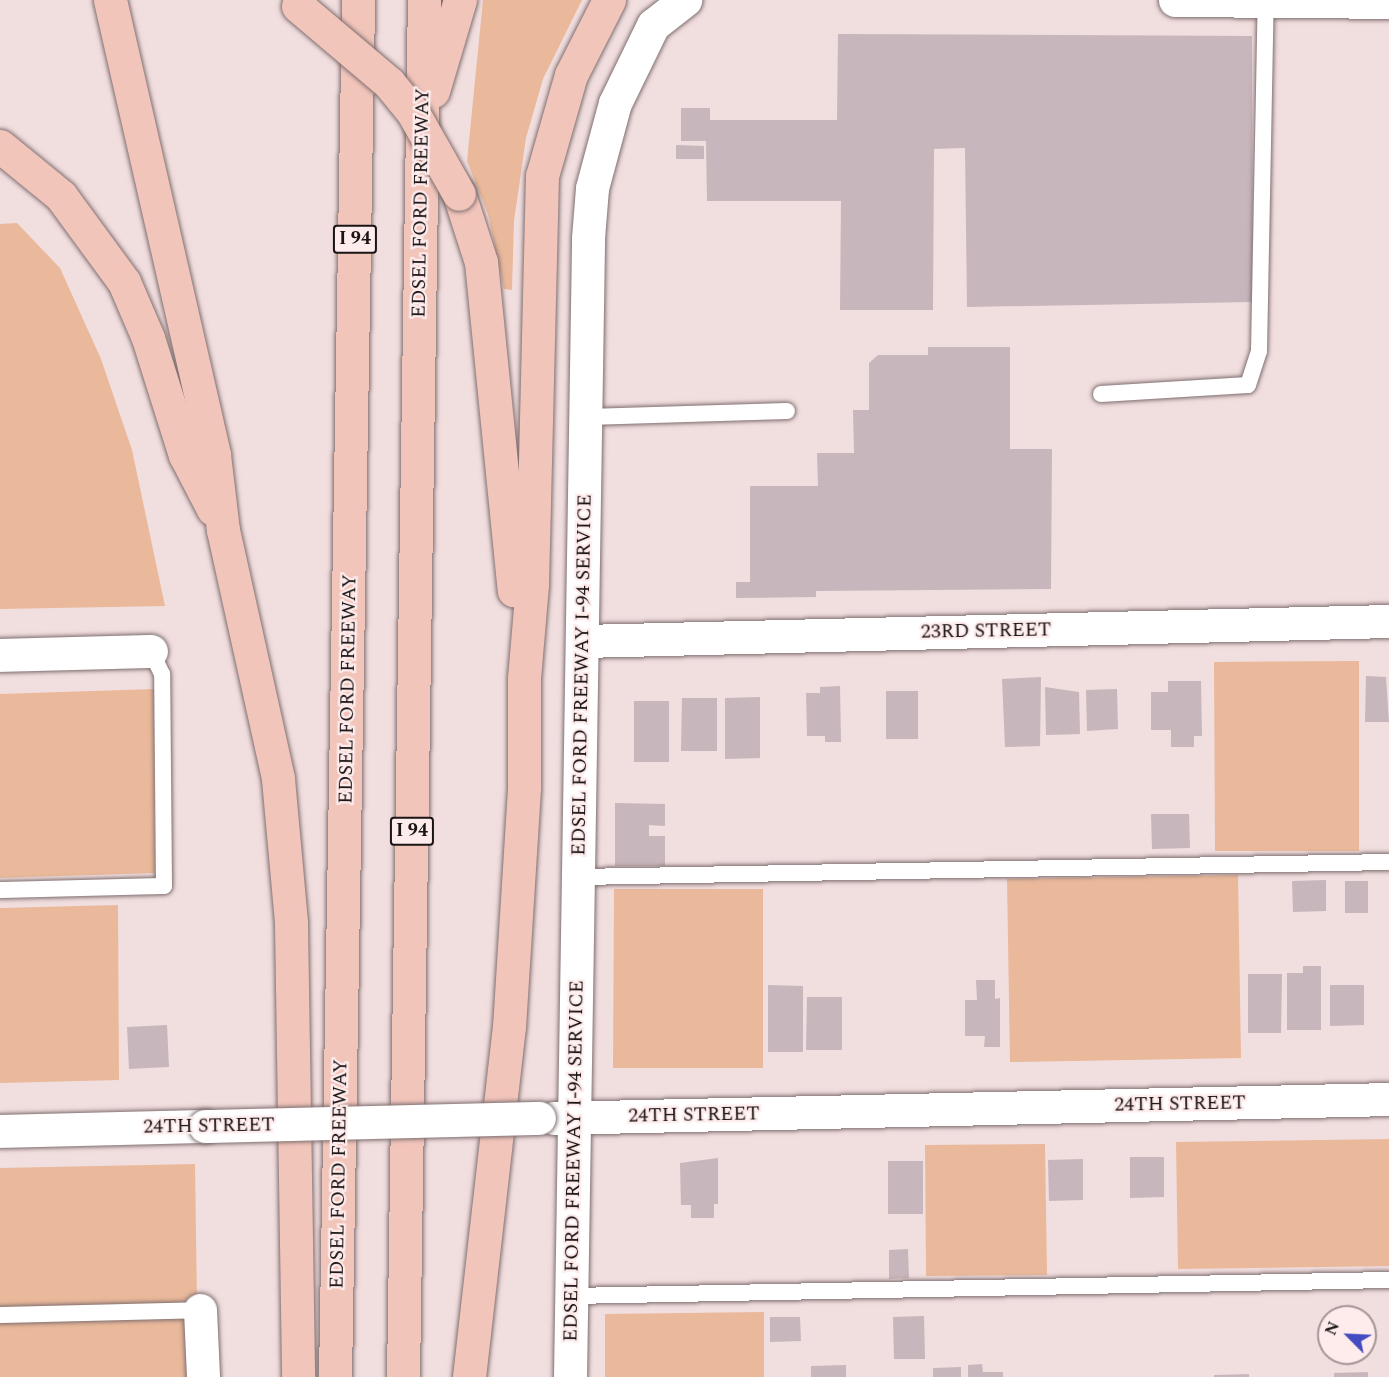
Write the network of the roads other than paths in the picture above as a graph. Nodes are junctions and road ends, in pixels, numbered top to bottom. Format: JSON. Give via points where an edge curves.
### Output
{"nodes":[{"id":1,"x":110,"y":0,"type":"edge"},
{"id":2,"x":358,"y":0,"type":"edge"},
{"id":3,"x":424,"y":0,"type":"edge"},
{"id":4,"x":460,"y":0,"type":"edge"},
{"id":5,"x":609,"y":0,"type":"edge"},
{"id":6,"x":684,"y":0,"type":"edge"},
{"id":7,"x":1175,"y":0,"type":"edge"},
{"id":8,"x":1279,"y":1,"type":"edge"},
{"id":9,"x":1389,"y":2,"type":"edge"},
{"id":10,"x":293,"y":3,"type":"edge"},
{"id":11,"x":423,"y":121,"type":"junction"},
{"id":12,"x":0,"y":146,"type":"edge"},
{"id":13,"x":1101,"y":394,"type":"dead end"},
{"id":14,"x":787,"y":411,"type":"dead end"},
{"id":15,"x":587,"y":417,"type":"junction"},
{"id":16,"x":223,"y":530,"type":"junction"},
{"id":17,"x":1389,"y":621,"type":"edge"},
{"id":18,"x":583,"y":641,"type":"junction"},
{"id":19,"x":151,"y":651,"type":"joint"},
{"id":20,"x":0,"y":655,"type":"edge"},
{"id":21,"x":524,"y":678,"type":"junction"},
{"id":22,"x":1389,"y":862,"type":"edge"},
{"id":23,"x":579,"y":877,"type":"junction"},
{"id":24,"x":0,"y":890,"type":"edge"},
{"id":25,"x":1389,"y":1099,"type":"edge"},
{"id":26,"x":575,"y":1118,"type":"junction"},
{"id":27,"x":0,"y":1131,"type":"edge"},
{"id":28,"x":1389,"y":1280,"type":"edge"},
{"id":29,"x":571,"y":1296,"type":"junction"},
{"id":30,"x":200,"y":1310,"type":"joint"},
{"id":31,"x":0,"y":1315,"type":"edge"},
{"id":32,"x":203,"y":1377,"type":"edge"},
{"id":33,"x":298,"y":1377,"type":"edge"},
{"id":34,"x":335,"y":1377,"type":"edge"},
{"id":35,"x":403,"y":1377,"type":"edge"},
{"id":36,"x":469,"y":1377,"type":"edge"},
{"id":37,"x":570,"y":1377,"type":"edge"}],
"edges":[{"from":1,"to":16,"type":"highway","via":[[214,456]]},
{"from":2,"to":34,"type":"highway","name":"EDSEL FORD FREEWAY","number":"I 94"},
{"from":3,"to":11,"type":"highway","name":"EDSEL FORD FREEWAY","number":"I 94"},
{"from":4,"to":11,"type":"highway"},
{"from":5,"to":21,"type":"highway","via":[[571,75],[542,176],[532,584]]},
{"from":6,"to":15,"type":"street","name":"EDSEL FORD FREEWAY I-94 SERVICE","via":[[653,25],[629,69],[603,139],[588,238]]},
{"from":7,"to":8,"type":"street"},
{"from":8,"to":9,"type":"street"},
{"from":8,"to":13,"type":"lane","via":[[1259,351],[1248,385]]},
{"from":10,"to":21,"type":"highway","bridge":true,"via":[[389,83],[412,111],[459,194],[481,262]]},
{"from":11,"to":35,"type":"highway","name":"EDSEL FORD FREEWAY","number":"I 94"},
{"from":12,"to":16,"type":"highway","via":[[61,196],[124,282],[148,338],[185,454]]},
{"from":14,"to":15,"type":"lane"},
{"from":15,"to":18,"type":"street","name":"EDSEL FORD FREEWAY I-94 SERVICE"},
{"from":16,"to":33,"type":"highway","via":[[278,779],[285,838],[296,1092]]},
{"from":17,"to":18,"type":"street","name":"23RD STREET"},
{"from":18,"to":23,"type":"street","name":"EDSEL FORD FREEWAY I-94 SERVICE"},
{"from":19,"to":20,"type":"street"},
{"from":19,"to":24,"type":"lane","via":[[162,674],[164,886]]},
{"from":21,"to":36,"type":"highway","via":[[524,786],[509,1027]]},
{"from":22,"to":23,"type":"lane"},
{"from":23,"to":26,"type":"street","name":"EDSEL FORD FREEWAY I-94 SERVICE"},
{"from":25,"to":26,"type":"street","name":"24TH STREET"},
{"from":26,"to":27,"type":"street","name":"24TH STREET","bridge":true},
{"from":26,"to":29,"type":"street","name":"EDSEL FORD FREEWAY I-94 SERVICE"},
{"from":28,"to":29,"type":"lane"},
{"from":29,"to":37,"type":"street","name":"EDSEL FORD FREEWAY I-94 SERVICE"},
{"from":30,"to":31,"type":"lane"},
{"from":30,"to":32,"type":"street"}]}
